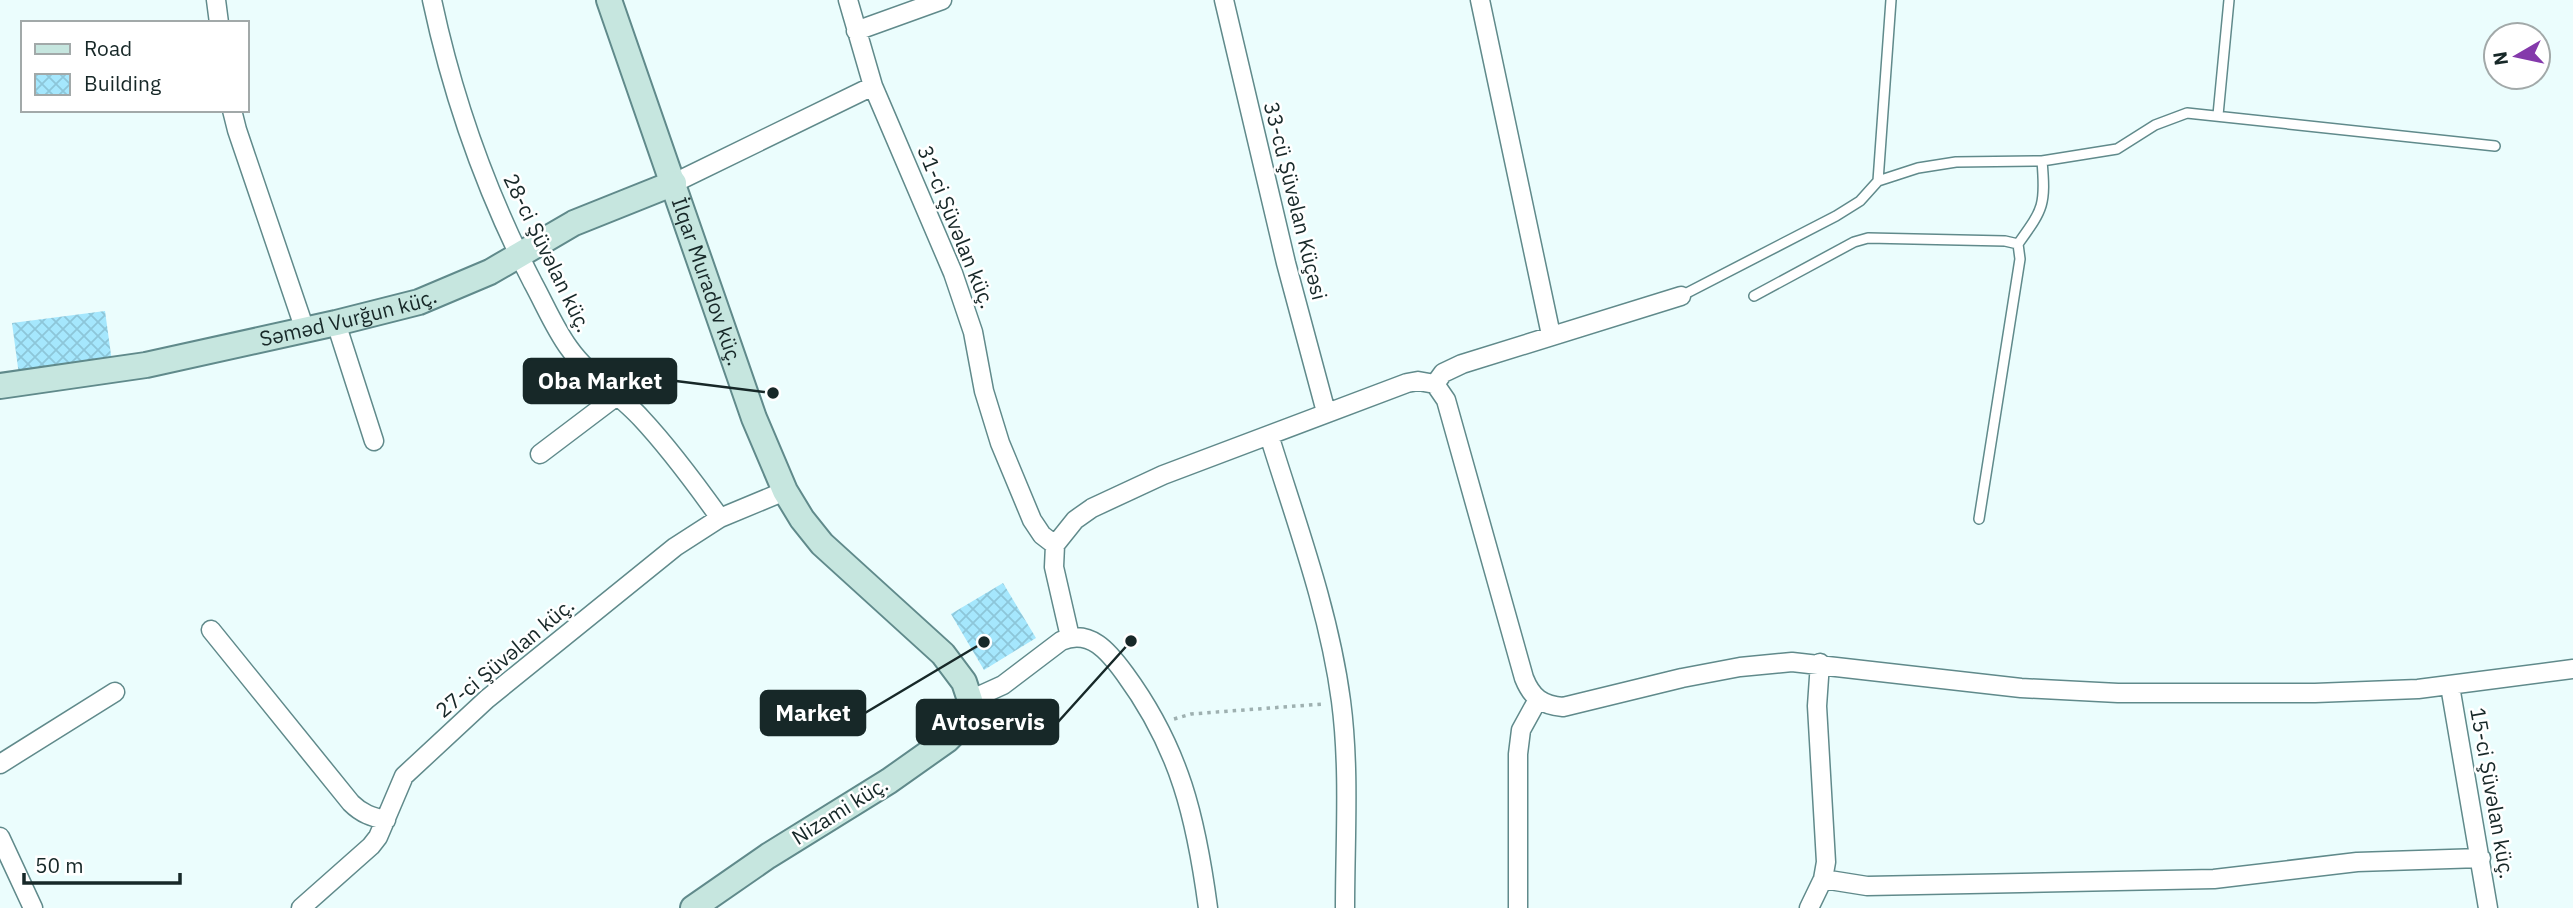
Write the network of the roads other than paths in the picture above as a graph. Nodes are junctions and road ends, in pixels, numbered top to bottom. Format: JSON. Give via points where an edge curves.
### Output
{"nodes":[{"id":1,"x":216,"y":0,"type":"edge"},
{"id":2,"x":432,"y":0,"type":"edge"},
{"id":3,"x":609,"y":0,"type":"edge"},
{"id":4,"x":848,"y":0,"type":"edge"},
{"id":5,"x":942,"y":0,"type":"edge"},
{"id":6,"x":1224,"y":0,"type":"edge"},
{"id":7,"x":1480,"y":0,"type":"edge"},
{"id":8,"x":1891,"y":0,"type":"edge"},
{"id":9,"x":2229,"y":0,"type":"edge"},
{"id":10,"x":219,"y":21,"type":"edge"},
{"id":11,"x":856,"y":30,"type":"junction"},
{"id":12,"x":873,"y":86,"type":"junction"},
{"id":13,"x":232,"y":112,"type":"edge"},
{"id":14,"x":2218,"y":115,"type":"junction"},
{"id":15,"x":2496,"y":146,"type":"dead end"},
{"id":16,"x":2042,"y":161,"type":"junction"},
{"id":17,"x":1878,"y":181,"type":"junction"},
{"id":18,"x":674,"y":183,"type":"junction"},
{"id":19,"x":2018,"y":244,"type":"junction"},
{"id":20,"x":519,"y":256,"type":"junction"},
{"id":21,"x":1681,"y":296,"type":"joint"},
{"id":22,"x":1754,"y":296,"type":"dead end"},
{"id":23,"x":336,"y":323,"type":"junction"},
{"id":24,"x":305,"y":330,"type":"junction"},
{"id":25,"x":1551,"y":335,"type":"junction"},
{"id":26,"x":1435,"y":384,"type":"junction"},
{"id":27,"x":0,"y":387,"type":"edge"},
{"id":28,"x":618,"y":395,"type":"junction"},
{"id":29,"x":1326,"y":412,"type":"junction"},
{"id":30,"x":1269,"y":435,"type":"junction"},
{"id":31,"x":374,"y":441,"type":"dead end"},
{"id":32,"x":540,"y":454,"type":"dead end"},
{"id":33,"x":785,"y":491,"type":"junction"},
{"id":34,"x":720,"y":518,"type":"junction"},
{"id":35,"x":1979,"y":519,"type":"dead end"},
{"id":36,"x":1055,"y":545,"type":"junction"},
{"id":37,"x":211,"y":630,"type":"dead end"},
{"id":38,"x":1070,"y":637,"type":"junction"},
{"id":39,"x":1820,"y":663,"type":"junction"},
{"id":40,"x":2573,"y":669,"type":"edge"},
{"id":41,"x":2450,"y":686,"type":"junction"},
{"id":42,"x":115,"y":692,"type":"dead end"},
{"id":43,"x":970,"y":700,"type":"junction"},
{"id":44,"x":1537,"y":701,"type":"junction"},
{"id":45,"x":0,"y":764,"type":"edge"},
{"id":46,"x":386,"y":820,"type":"junction"},
{"id":47,"x":0,"y":837,"type":"edge"},
{"id":48,"x":2481,"y":858,"type":"junction"},
{"id":49,"x":1823,"y":879,"type":"junction"},
{"id":50,"x":33,"y":908,"type":"edge"},
{"id":51,"x":301,"y":908,"type":"edge"},
{"id":52,"x":693,"y":908,"type":"edge"},
{"id":53,"x":1208,"y":908,"type":"edge"},
{"id":54,"x":1345,"y":908,"type":"edge"},
{"id":55,"x":1518,"y":908,"type":"edge"},
{"id":56,"x":1809,"y":908,"type":"edge"},
{"id":57,"x":2488,"y":908,"type":"edge"}],
"edges":[{"from":1,"to":10,"type":"street"},
{"from":2,"to":20,"type":"street","name":"28-ci Şüvəlan küç.","via":[[478,161]]},
{"from":3,"to":18,"type":"street","name":"İlqar Muradov küç."},
{"from":4,"to":11,"type":"street","name":"31-ci Şüvəlan küç."},
{"from":5,"to":11,"type":"street"},
{"from":6,"to":29,"type":"street","name":"33-cü Şüvəlan Küçəsi"},
{"from":7,"to":25,"type":"street"},
{"from":8,"to":17,"type":"lane"},
{"from":9,"to":14,"type":"lane"},
{"from":11,"to":12,"type":"street","name":"31-ci Şüvəlan küç."},
{"from":12,"to":18,"type":"street"},
{"from":12,"to":36,"type":"street","name":"31-ci Şüvəlan küç.","via":[[953,273],[1000,443],[1032,520]]},
{"from":13,"to":24,"type":"street"},
{"from":14,"to":15,"type":"lane"},
{"from":14,"to":16,"type":"lane","via":[[2187,113],[2155,125],[2117,149]]},
{"from":16,"to":17,"type":"lane","via":[[1956,162]]},
{"from":16,"to":19,"type":"lane","via":[[2040,214]]},
{"from":17,"to":21,"type":"lane","via":[[1860,201],[1836,216]]},
{"from":18,"to":20,"type":"street","name":"Səməd Vurğun küç.","via":[[574,223]]},
{"from":18,"to":33,"type":"street","name":"İlqar Muradov küç.","via":[[754,418]]},
{"from":19,"to":22,"type":"lane","via":[[1868,239],[1854,242]]},
{"from":19,"to":35,"type":"lane","via":[[2020,259]]},
{"from":20,"to":23,"type":"street","name":"Səməd Vurğun küç.","via":[[445,292]]},
{"from":20,"to":28,"type":"street","name":"28-ci Şüvəlan küç.","via":[[569,349]]},
{"from":21,"to":25,"type":"street"},
{"from":23,"to":24,"type":"street","name":"Səməd Vurğun küç."},
{"from":23,"to":31,"type":"street"},
{"from":24,"to":27,"type":"street","name":"Səməd Vurğun küç.","via":[[121,370]]},
{"from":25,"to":26,"type":"street","via":[[1462,364],[1443,373]]},
{"from":26,"to":29,"type":"street","via":[[1407,383]]},
{"from":26,"to":44,"type":"street","via":[[1449,410],[1524,678]]},
{"from":28,"to":32,"type":"street"},
{"from":28,"to":34,"type":"street","name":"28-ci Şüvəlan küç.","via":[[672,453]]},
{"from":29,"to":30,"type":"street"},
{"from":30,"to":36,"type":"street","via":[[1092,508],[1075,520]]},
{"from":30,"to":54,"type":"street","via":[[1317,588],[1341,703]]},
{"from":33,"to":34,"type":"street","name":"27-ci Şüvəlan küç."},
{"from":33,"to":43,"type":"street","name":"İlqar Muradov küç.","via":[[822,544],[943,654],[964,682]]},
{"from":34,"to":46,"type":"street","name":"27-ci Şüvəlan küç.","via":[[655,562],[487,699],[404,776]]},
{"from":36,"to":38,"type":"street","via":[[1054,567]]},
{"from":37,"to":46,"type":"street","via":[[351,803],[360,812]]},
{"from":38,"to":43,"type":"street","via":[[1003,685]]},
{"from":38,"to":53,"type":"street","via":[[1094,640],[1104,648],[1160,726],[1193,820]]},
{"from":39,"to":41,"type":"street","via":[[2084,693],[2315,693]]},
{"from":39,"to":44,"type":"street","via":[[1740,667],[1563,707]]},
{"from":39,"to":49,"type":"street","via":[[1817,706],[1826,841]]},
{"from":40,"to":41,"type":"street"},
{"from":41,"to":48,"type":"street","name":"15-ci Şüvəlan küç."},
{"from":42,"to":45,"type":"street"},
{"from":43,"to":52,"type":"street","name":"Nizami küç.","via":[[965,722],[947,740]]},
{"from":44,"to":55,"type":"street","via":[[1521,730],[1518,754]]},
{"from":46,"to":51,"type":"street","name":"27-ci Şüvəlan küç.","via":[[371,846]]},
{"from":47,"to":50,"type":"street"},
{"from":48,"to":49,"type":"street","via":[[2357,862],[2204,880],[1867,886]]},
{"from":48,"to":57,"type":"street","name":"15-ci Şüvəlan küç."},
{"from":49,"to":56,"type":"street"}]}
